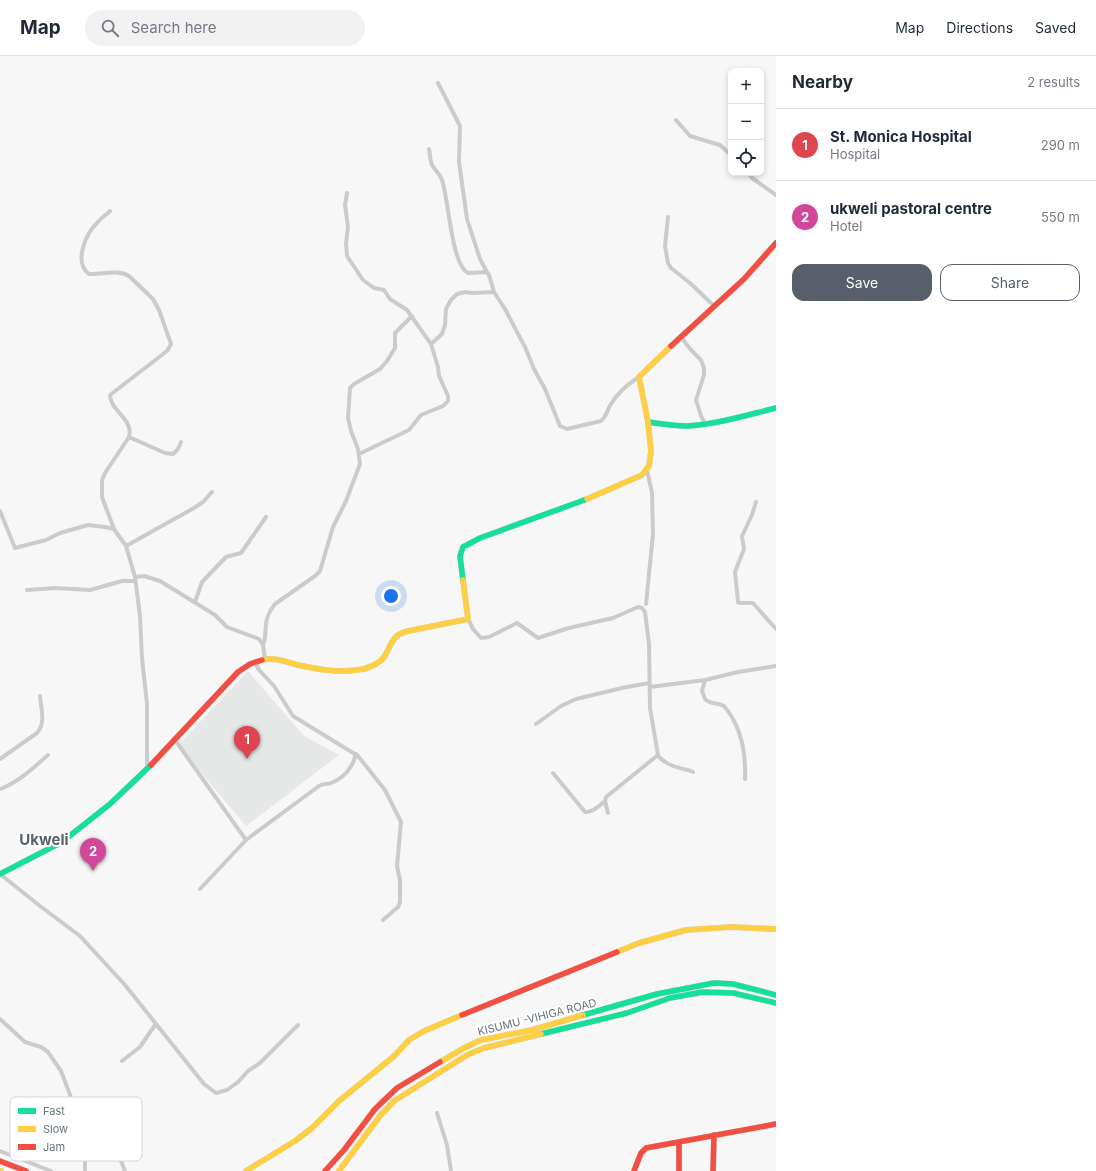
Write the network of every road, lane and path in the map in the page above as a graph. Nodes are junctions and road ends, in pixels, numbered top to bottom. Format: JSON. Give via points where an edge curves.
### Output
{"nodes":[{"id":1,"x":438,"y":83,"type":"dead end"},
{"id":2,"x":676,"y":120,"type":"dead end"},
{"id":3,"x":429,"y":149,"type":"dead end"},
{"id":4,"x":728,"y":152,"type":"edge"},
{"id":5,"x":750,"y":176,"type":"edge"},
{"id":6,"x":347,"y":193,"type":"dead end"},
{"id":7,"x":776,"y":195,"type":"edge"},
{"id":8,"x":110,"y":211,"type":"dead end"},
{"id":9,"x":668,"y":218,"type":"dead end"},
{"id":10,"x":776,"y":243,"type":"edge"},
{"id":11,"x":487,"y":272,"type":"junction"},
{"id":12,"x":494,"y":292,"type":"junction"},
{"id":13,"x":715,"y":308,"type":"junction"},
{"id":14,"x":412,"y":316,"type":"junction"},
{"id":15,"x":682,"y":337,"type":"junction"},
{"id":16,"x":431,"y":344,"type":"junction"},
{"id":17,"x":640,"y":377,"type":"junction"},
{"id":18,"x":776,"y":408,"type":"edge"},
{"id":19,"x":648,"y":422,"type":"junction"},
{"id":20,"x":705,"y":423,"type":"junction"},
{"id":21,"x":129,"y":437,"type":"junction"},
{"id":22,"x":181,"y":442,"type":"dead end"},
{"id":23,"x":359,"y":454,"type":"junction"},
{"id":24,"x":646,"y":470,"type":"junction"},
{"id":25,"x":212,"y":492,"type":"dead end"},
{"id":26,"x":756,"y":502,"type":"dead end"},
{"id":27,"x":0,"y":511,"type":"edge"},
{"id":28,"x":266,"y":517,"type":"dead end"},
{"id":29,"x":114,"y":529,"type":"junction"},
{"id":30,"x":126,"y":546,"type":"junction"},
{"id":31,"x":135,"y":579,"type":"junction"},
{"id":32,"x":27,"y":590,"type":"dead end"},
{"id":33,"x":196,"y":602,"type":"junction"},
{"id":34,"x":646,"y":604,"type":"dead end"},
{"id":35,"x":468,"y":619,"type":"junction"},
{"id":36,"x":776,"y":629,"type":"edge"},
{"id":37,"x":263,"y":645,"type":"junction"},
{"id":38,"x":265,"y":659,"type":"junction"},
{"id":39,"x":255,"y":662,"type":"junction"},
{"id":40,"x":776,"y":666,"type":"edge"},
{"id":41,"x":705,"y":680,"type":"junction"},
{"id":42,"x":649,"y":685,"type":"junction"},
{"id":43,"x":40,"y":696,"type":"dead end"},
{"id":44,"x":536,"y":724,"type":"dead end"},
{"id":45,"x":175,"y":740,"type":"junction"},
{"id":46,"x":356,"y":754,"type":"junction"},
{"id":47,"x":48,"y":755,"type":"dead end"},
{"id":48,"x":658,"y":755,"type":"junction"},
{"id":49,"x":0,"y":759,"type":"edge"},
{"id":50,"x":147,"y":769,"type":"junction"},
{"id":51,"x":693,"y":772,"type":"dead end"},
{"id":52,"x":553,"y":773,"type":"dead end"},
{"id":53,"x":745,"y":779,"type":"dead end"},
{"id":54,"x":0,"y":789,"type":"edge"},
{"id":55,"x":605,"y":802,"type":"junction"},
{"id":56,"x":608,"y":813,"type":"dead end"},
{"id":57,"x":246,"y":840,"type":"junction"},
{"id":58,"x":0,"y":874,"type":"edge"},
{"id":59,"x":200,"y":889,"type":"dead end"},
{"id":60,"x":383,"y":920,"type":"dead end"},
{"id":61,"x":776,"y":929,"type":"edge"},
{"id":62,"x":776,"y":996,"type":"edge"},
{"id":63,"x":776,"y":1003,"type":"edge"},
{"id":64,"x":0,"y":1019,"type":"edge"},
{"id":65,"x":155,"y":1025,"type":"junction"},
{"id":66,"x":298,"y":1025,"type":"dead end"},
{"id":67,"x":122,"y":1061,"type":"dead end"},
{"id":68,"x":71,"y":1097,"type":"edge"},
{"id":69,"x":437,"y":1113,"type":"dead end"},
{"id":70,"x":776,"y":1124,"type":"edge"},
{"id":71,"x":714,"y":1135,"type":"junction"},
{"id":72,"x":679,"y":1142,"type":"junction"},
{"id":73,"x":0,"y":1151,"type":"edge"},
{"id":74,"x":10,"y":1155,"type":"edge"},
{"id":75,"x":0,"y":1161,"type":"edge"},
{"id":76,"x":26,"y":1161,"type":"edge"},
{"id":77,"x":85,"y":1161,"type":"edge"},
{"id":78,"x":121,"y":1161,"type":"edge"},
{"id":79,"x":26,"y":1171,"type":"edge"},
{"id":80,"x":51,"y":1171,"type":"edge"},
{"id":81,"x":85,"y":1171,"type":"edge"},
{"id":82,"x":125,"y":1171,"type":"edge"},
{"id":83,"x":246,"y":1171,"type":"edge"},
{"id":84,"x":325,"y":1171,"type":"edge"},
{"id":85,"x":339,"y":1171,"type":"edge"},
{"id":86,"x":451,"y":1171,"type":"edge"},
{"id":87,"x":634,"y":1171,"type":"edge"},
{"id":88,"x":679,"y":1171,"type":"edge"},
{"id":89,"x":713,"y":1171,"type":"edge"}],
"edges":[{"from":1,"to":11,"type":"street","via":[[460,126],[459,162],[468,219],[480,259]]},
{"from":2,"to":4,"type":"street","via":[[690,136],[720,145]]},
{"from":3,"to":11,"type":"street","via":[[432,165],[442,179],[454,246],[462,268],[468,273]]},
{"from":5,"to":7,"type":"street"},
{"from":6,"to":14,"type":"street","via":[[345,205],[348,258],[363,280],[374,288],[384,290],[390,299]]},
{"from":8,"to":21,"type":"street","via":[[97,222],[89,236],[82,250],[82,266],[89,274],[115,272],[129,276],[153,299],[171,344],[167,351],[110,395],[111,402],[128,425]]},
{"from":9,"to":13,"type":"street","via":[[665,246],[670,268],[690,283]]},
{"from":10,"to":13,"type":"main road","via":[[749,275]]},
{"from":11,"to":12,"type":"street"},
{"from":12,"to":16,"type":"street","via":[[457,294],[446,309],[442,334]]},
{"from":12,"to":17,"type":"street","via":[[522,340],[562,428],[601,421],[616,397]]},
{"from":13,"to":15,"type":"main road"},
{"from":14,"to":16,"type":"street"},
{"from":14,"to":23,"type":"street","via":[[395,333],[395,348],[387,361],[380,369],[350,388],[348,418]]},
{"from":15,"to":17,"type":"main road"},
{"from":15,"to":20,"type":"street","via":[[701,360],[704,368],[696,400]]},
{"from":16,"to":23,"type":"street","via":[[439,376],[448,396],[447,403],[421,415],[409,430]]},
{"from":17,"to":19,"type":"main road"},
{"from":18,"to":20,"type":"main road"},
{"from":19,"to":20,"type":"main road","via":[[680,425]]},
{"from":19,"to":24,"type":"main road","via":[[651,460]]},
{"from":21,"to":22,"type":"street","via":[[173,454]]},
{"from":21,"to":29,"type":"street","via":[[102,480],[102,497]]},
{"from":23,"to":37,"type":"street","via":[[359,467],[333,527],[320,571],[275,604],[266,621]]},
{"from":24,"to":34,"type":"street","via":[[652,493],[653,534]]},
{"from":24,"to":35,"type":"main road","via":[[642,475],[583,501],[466,545],[460,556]]},
{"from":25,"to":30,"type":"street","via":[[194,508]]},
{"from":26,"to":36,"type":"street","via":[[742,536],[744,549],[735,572],[738,602],[753,603]]},
{"from":27,"to":29,"type":"street","via":[[15,548],[88,525]]},
{"from":28,"to":33,"type":"street","via":[[242,553],[226,557],[202,582]]},
{"from":29,"to":30,"type":"street"},
{"from":30,"to":31,"type":"street"},
{"from":31,"to":32,"type":"street","via":[[90,590]]},
{"from":31,"to":33,"type":"street","via":[[144,576],[160,581]]},
{"from":31,"to":50,"type":"street","via":[[147,704]]},
{"from":33,"to":37,"type":"street","via":[[227,627],[254,637]]},
{"from":35,"to":38,"type":"main road","via":[[399,634],[390,642],[381,660],[374,665],[356,670],[323,670],[272,658]]},
{"from":35,"to":42,"type":"street","via":[[480,638],[489,637],[517,623],[538,638],[613,618],[640,607],[645,612],[648,634]]},
{"from":37,"to":38,"type":"street"},
{"from":38,"to":39,"type":"main road"},
{"from":39,"to":45,"type":"main road","via":[[238,672]]},
{"from":39,"to":46,"type":"street","via":[[294,716]]},
{"from":40,"to":41,"type":"street"},
{"from":41,"to":42,"type":"street"},
{"from":41,"to":53,"type":"street","via":[[702,692],[705,699],[707,702],[724,706],[737,728],[745,759]]},
{"from":42,"to":44,"type":"street","via":[[576,699],[561,706]]},
{"from":42,"to":48,"type":"street","via":[[651,717]]},
{"from":43,"to":49,"type":"street","via":[[42,726],[37,733]]},
{"from":45,"to":50,"type":"main road"},
{"from":45,"to":57,"type":"street"},
{"from":46,"to":57,"type":"street","via":[[347,772],[332,783],[319,786]]},
{"from":46,"to":60,"type":"street","via":[[381,784],[401,822],[397,866],[400,902]]},
{"from":47,"to":54,"type":"street","via":[[11,784]]},
{"from":48,"to":51,"type":"street","via":[[662,760],[678,768]]},
{"from":48,"to":55,"type":"street","via":[[608,796]]},
{"from":50,"to":58,"type":"main road","via":[[104,810],[73,834],[48,850]]},
{"from":52,"to":55,"type":"street","via":[[585,812]]},
{"from":55,"to":56,"type":"street"},
{"from":57,"to":59,"type":"street"},
{"from":58,"to":65,"type":"street","via":[[80,936],[125,986]]},
{"from":61,"to":83,"type":"main road","via":[[731,927],[686,930],[646,941],[424,1031],[409,1040],[312,1128]]},
{"from":62,"to":84,"type":"main road","name":"KISUMU -VIHIGA ROAD","via":[[733,984],[700,985],[657,994],[532,1030],[481,1040],[397,1088],[375,1110]]},
{"from":63,"to":85,"type":"main road","name":"KISUMU -VIHIGA ROAD","via":[[733,993],[703,992],[670,998],[627,1013],[484,1048],[394,1101]]},
{"from":64,"to":68,"type":"street","via":[[26,1042],[48,1052],[61,1071]]},
{"from":65,"to":66,"type":"street","via":[[204,1084],[216,1093],[227,1090],[238,1082]]},
{"from":65,"to":67,"type":"street","via":[[140,1047]]},
{"from":69,"to":86,"type":"street"},
{"from":70,"to":71,"type":"main road"},
{"from":71,"to":72,"type":"main road"},
{"from":71,"to":89,"type":"main road"},
{"from":72,"to":87,"type":"main road","via":[[646,1148],[641,1153]]},
{"from":72,"to":88,"type":"main road"},
{"from":73,"to":74,"type":"street"},
{"from":75,"to":79,"type":"main road"},
{"from":76,"to":80,"type":"street"},
{"from":77,"to":81,"type":"street"},
{"from":78,"to":82,"type":"street"}]}
